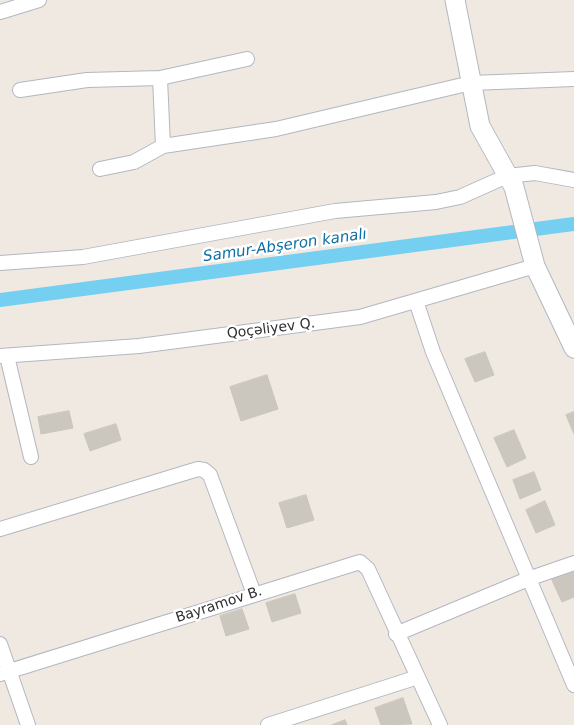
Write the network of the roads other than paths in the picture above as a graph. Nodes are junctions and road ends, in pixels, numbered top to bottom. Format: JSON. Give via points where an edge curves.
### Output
{"nodes":[{"id":1,"x":39,"y":0,"type":"edge"},
{"id":2,"x":454,"y":0,"type":"edge"},
{"id":3,"x":13,"y":3,"type":"edge"},
{"id":4,"x":0,"y":12,"type":"edge"},
{"id":5,"x":247,"y":59,"type":"dead end"},
{"id":6,"x":160,"y":78,"type":"junction"},
{"id":7,"x":574,"y":79,"type":"edge"},
{"id":8,"x":471,"y":82,"type":"junction"},
{"id":9,"x":20,"y":90,"type":"dead end"},
{"id":10,"x":163,"y":146,"type":"junction"},
{"id":11,"x":100,"y":169,"type":"dead end"},
{"id":12,"x":507,"y":176,"type":"junction"},
{"id":13,"x":574,"y":180,"type":"edge"},
{"id":14,"x":0,"y":263,"type":"edge"},
{"id":15,"x":534,"y":266,"type":"junction"},
{"id":16,"x":416,"y":301,"type":"junction"},
{"id":17,"x":574,"y":348,"type":"edge"},
{"id":18,"x":4,"y":356,"type":"edge"},
{"id":19,"x":31,"y":457,"type":"dead end"},
{"id":20,"x":0,"y":529,"type":"edge"},
{"id":21,"x":574,"y":563,"type":"edge"},
{"id":22,"x":528,"y":579,"type":"junction"},
{"id":23,"x":254,"y":594,"type":"junction"},
{"id":24,"x":396,"y":634,"type":"junction"},
{"id":25,"x":0,"y":644,"type":"edge"},
{"id":26,"x":5,"y":673,"type":"edge"},
{"id":27,"x":418,"y":677,"type":"junction"},
{"id":28,"x":574,"y":685,"type":"edge"},
{"id":29,"x":28,"y":725,"type":"edge"},
{"id":30,"x":268,"y":725,"type":"edge"},
{"id":31,"x":440,"y":725,"type":"edge"}],
"edges":[{"from":1,"to":3,"type":"street"},
{"from":2,"to":8,"type":"street"},
{"from":3,"to":4,"type":"street"},
{"from":5,"to":6,"type":"street"},
{"from":6,"to":9,"type":"street","via":[[87,80]]},
{"from":6,"to":10,"type":"street"},
{"from":7,"to":8,"type":"street"},
{"from":8,"to":10,"type":"street","via":[[276,129]]},
{"from":8,"to":12,"type":"street","via":[[480,126]]},
{"from":10,"to":11,"type":"street","via":[[134,162]]},
{"from":12,"to":13,"type":"street","via":[[535,173]]},
{"from":12,"to":14,"type":"street","via":[[460,197],[436,202],[335,211],[83,258]]},
{"from":12,"to":15,"type":"street","via":[[520,204]]},
{"from":15,"to":16,"type":"street","name":"Qoçəliyev Q."},
{"from":15,"to":17,"type":"street"},
{"from":16,"to":18,"type":"street","name":"Qoçəliyev Q.","via":[[360,317],[139,346]]},
{"from":16,"to":22,"type":"street","via":[[433,352]]},
{"from":18,"to":19,"type":"street"},
{"from":20,"to":23,"type":"street","via":[[198,469],[204,470],[210,475]]},
{"from":21,"to":22,"type":"street"},
{"from":22,"to":24,"type":"street"},
{"from":22,"to":28,"type":"street"},
{"from":23,"to":24,"type":"street","name":"Bayramov B.","via":[[360,562],[368,569]]},
{"from":23,"to":26,"type":"street","name":"Bayramov B."},
{"from":24,"to":27,"type":"street","name":"Bayramov B."},
{"from":25,"to":26,"type":"street"},
{"from":26,"to":29,"type":"street"},
{"from":27,"to":30,"type":"street"},
{"from":27,"to":31,"type":"street","name":"Bayramov B."}]}
